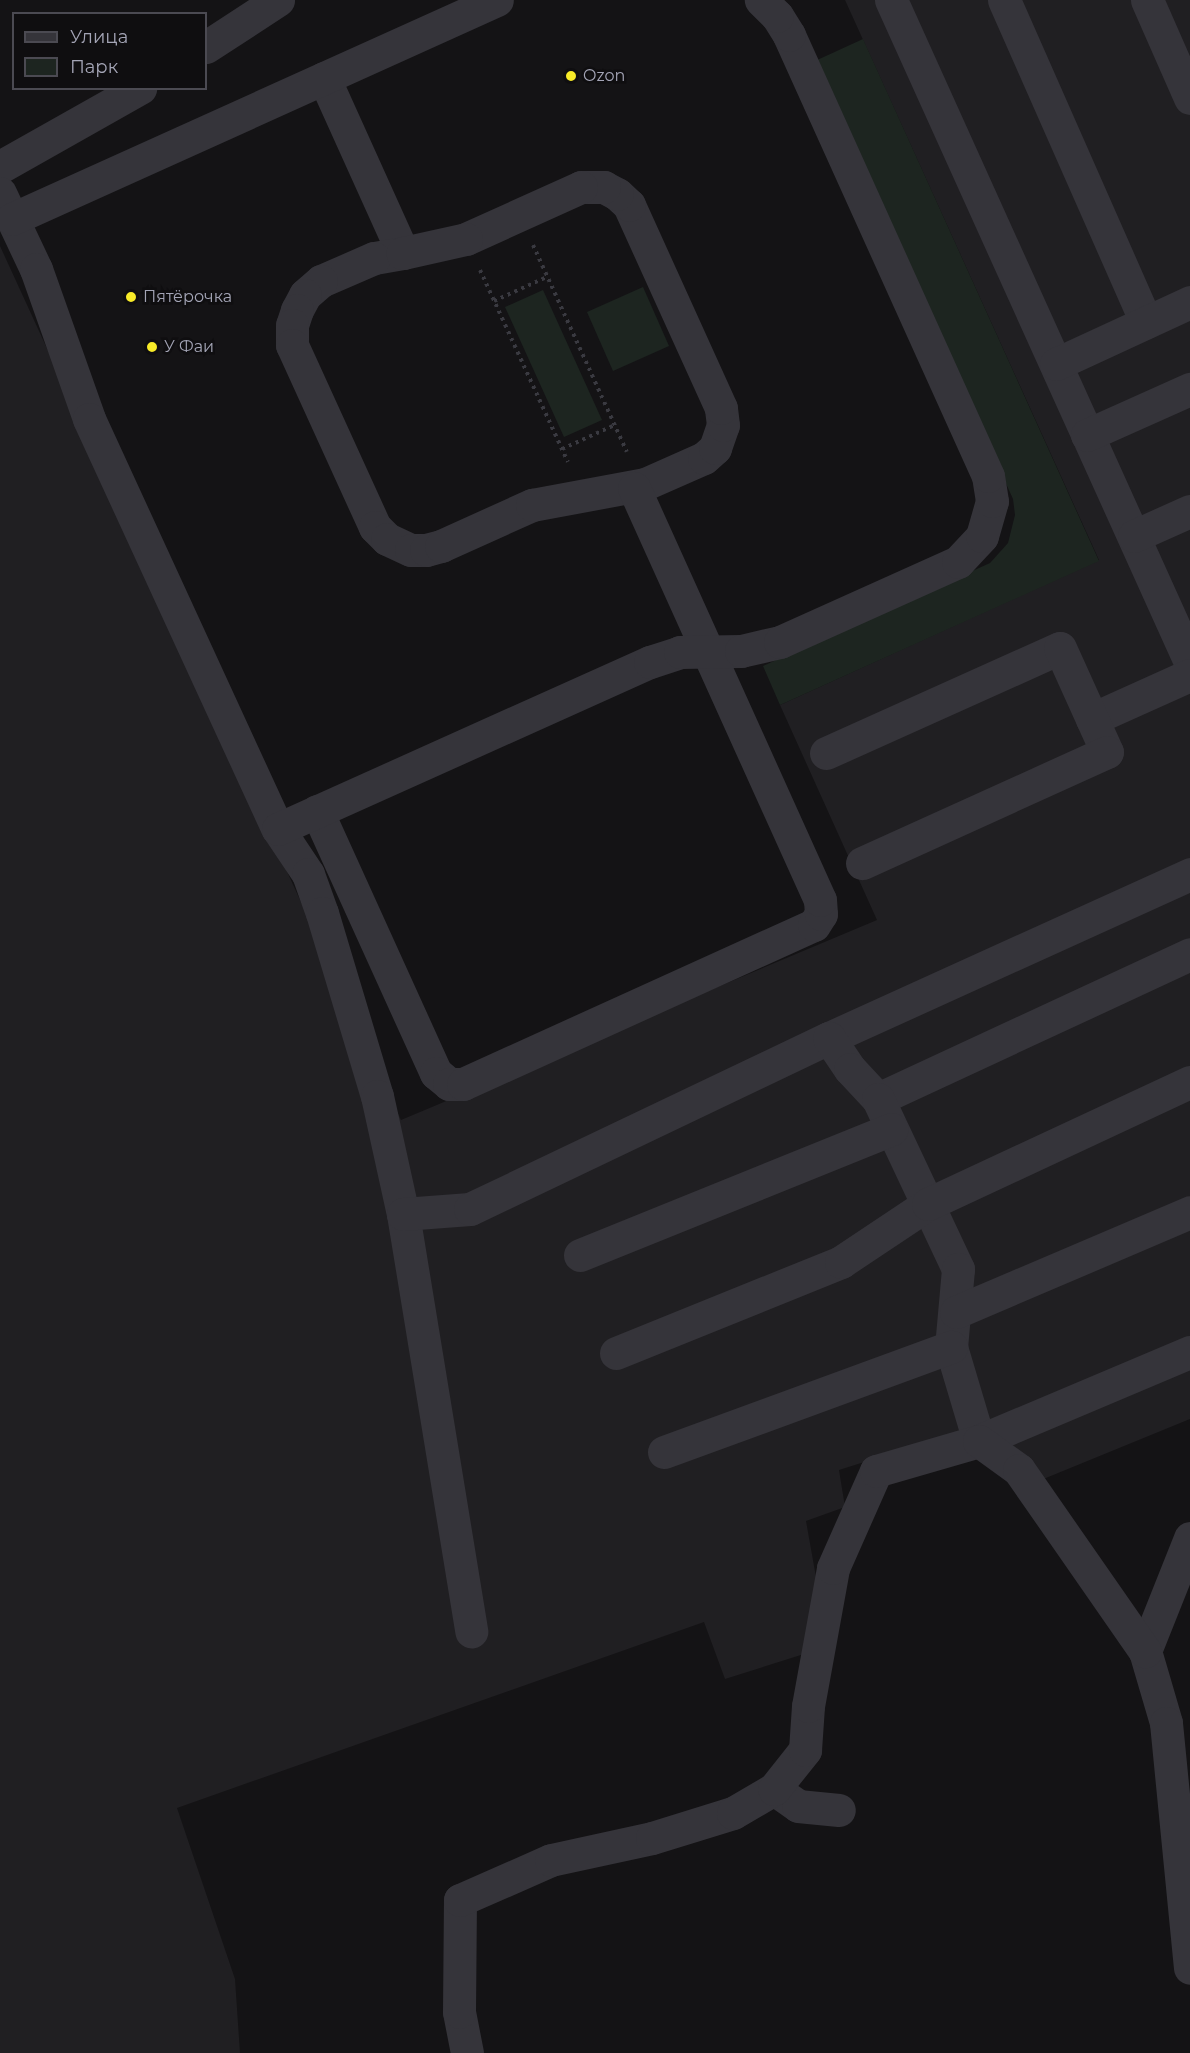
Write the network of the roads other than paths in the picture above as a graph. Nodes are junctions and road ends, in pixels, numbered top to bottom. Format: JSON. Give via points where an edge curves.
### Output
{"nodes":[{"id":1,"x":278,"y":0,"type":"edge"},
{"id":2,"x":497,"y":0,"type":"edge"},
{"id":3,"x":762,"y":0,"type":"edge"},
{"id":4,"x":891,"y":0,"type":"edge"},
{"id":5,"x":1004,"y":0,"type":"edge"},
{"id":6,"x":1147,"y":0,"type":"edge"},
{"id":7,"x":207,"y":46,"type":"edge"},
{"id":8,"x":324,"y":78,"type":"junction"},
{"id":9,"x":136,"y":90,"type":"edge"},
{"id":10,"x":1190,"y":98,"type":"edge"},
{"id":11,"x":0,"y":167,"type":"edge"},
{"id":12,"x":6,"y":206,"type":"edge"},
{"id":13,"x":403,"y":253,"type":"junction"},
{"id":14,"x":1190,"y":302,"type":"edge"},
{"id":15,"x":1146,"y":322,"type":"junction"},
{"id":16,"x":1056,"y":364,"type":"junction"},
{"id":17,"x":1190,"y":390,"type":"edge"},
{"id":18,"x":1087,"y":435,"type":"junction"},
{"id":19,"x":638,"y":486,"type":"junction"},
{"id":20,"x":1190,"y":511,"type":"edge"},
{"id":21,"x":1134,"y":536,"type":"junction"},
{"id":22,"x":708,"y":650,"type":"junction"},
{"id":23,"x":1190,"y":662,"type":"edge"},
{"id":24,"x":1190,"y":675,"type":"edge"},
{"id":25,"x":1092,"y":719,"type":"junction"},
{"id":26,"x":825,"y":753,"type":"dead end"},
{"id":27,"x":317,"y":811,"type":"junction"},
{"id":28,"x":278,"y":829,"type":"junction"},
{"id":29,"x":862,"y":863,"type":"dead end"},
{"id":30,"x":1190,"y":874,"type":"edge"},
{"id":31,"x":1190,"y":954,"type":"edge"},
{"id":32,"x":829,"y":1038,"type":"junction"},
{"id":33,"x":1190,"y":1082,"type":"edge"},
{"id":34,"x":878,"y":1099,"type":"junction"},
{"id":35,"x":892,"y":1129,"type":"junction"},
{"id":36,"x":928,"y":1204,"type":"junction"},
{"id":37,"x":1190,"y":1212,"type":"edge"},
{"id":38,"x":403,"y":1214,"type":"junction"},
{"id":39,"x":580,"y":1255,"type":"dead end"},
{"id":40,"x":956,"y":1312,"type":"junction"},
{"id":41,"x":951,"y":1347,"type":"junction"},
{"id":42,"x":1190,"y":1352,"type":"edge"},
{"id":43,"x":616,"y":1353,"type":"dead end"},
{"id":44,"x":979,"y":1441,"type":"junction"},
{"id":45,"x":664,"y":1452,"type":"dead end"},
{"id":46,"x":1190,"y":1538,"type":"edge"},
{"id":47,"x":471,"y":1631,"type":"dead end"},
{"id":48,"x":1145,"y":1651,"type":"junction"},
{"id":49,"x":774,"y":1789,"type":"junction"},
{"id":50,"x":839,"y":1810,"type":"dead end"},
{"id":51,"x":1190,"y":1968,"type":"edge"},
{"id":52,"x":467,"y":2053,"type":"edge"}],
"edges":[{"from":1,"to":7,"type":"street"},
{"from":2,"to":8,"type":"street"},
{"from":3,"to":22,"type":"street","via":[[789,35],[988,476],[992,501],[982,536],[958,562],[780,642],[741,651]]},
{"from":4,"to":16,"type":"street"},
{"from":5,"to":15,"type":"street"},
{"from":6,"to":10,"type":"street"},
{"from":8,"to":12,"type":"street"},
{"from":8,"to":13,"type":"street"},
{"from":9,"to":11,"type":"street"},
{"from":12,"to":28,"type":"street","via":[[36,269],[89,419]]},
{"from":13,"to":19,"type":"street","via":[[466,239],[581,187],[593,186],[617,194],[629,205],[721,408],[723,425],[715,448],[704,458]]},
{"from":13,"to":19,"type":"street","via":[[374,258],[321,281],[305,295],[292,325],[292,345],[375,527],[399,546],[426,550],[532,505]]},
{"from":14,"to":15,"type":"street"},
{"from":15,"to":16,"type":"street"},
{"from":16,"to":18,"type":"street"},
{"from":17,"to":18,"type":"street"},
{"from":18,"to":21,"type":"street"},
{"from":19,"to":22,"type":"street"},
{"from":20,"to":21,"type":"street"},
{"from":21,"to":23,"type":"street"},
{"from":22,"to":27,"type":"street","via":[[680,652],[650,662]]},
{"from":22,"to":27,"type":"street","via":[[820,900],[819,920],[814,926],[463,1084],[449,1084],[436,1073]]},
{"from":24,"to":25,"type":"street"},
{"from":25,"to":26,"type":"street","via":[[1060,648]]},
{"from":25,"to":29,"type":"street","via":[[1107,752]]},
{"from":27,"to":28,"type":"street"},
{"from":28,"to":38,"type":"street","via":[[308,874],[322,913],[377,1096]]},
{"from":30,"to":32,"type":"street"},
{"from":31,"to":34,"type":"street"},
{"from":32,"to":34,"type":"street","via":[[850,1070]]},
{"from":32,"to":38,"type":"street","via":[[470,1209]]},
{"from":33,"to":36,"type":"street"},
{"from":34,"to":35,"type":"street"},
{"from":35,"to":36,"type":"street"},
{"from":35,"to":39,"type":"street"},
{"from":36,"to":40,"type":"street","via":[[958,1269]]},
{"from":36,"to":43,"type":"street","via":[[841,1262]]},
{"from":37,"to":40,"type":"street"},
{"from":38,"to":47,"type":"street"},
{"from":40,"to":41,"type":"street"},
{"from":41,"to":44,"type":"street"},
{"from":41,"to":45,"type":"street"},
{"from":42,"to":44,"type":"street"},
{"from":44,"to":48,"type":"street","via":[[1019,1470]]},
{"from":44,"to":49,"type":"street","via":[[876,1471],[833,1568],[808,1706],[805,1750]]},
{"from":46,"to":48,"type":"street"},
{"from":48,"to":51,"type":"street","via":[[1166,1723]]},
{"from":49,"to":50,"type":"street","via":[[798,1806]]},
{"from":49,"to":52,"type":"street","via":[[733,1813],[652,1838],[551,1860],[460,1900],[459,2012]]}]}
